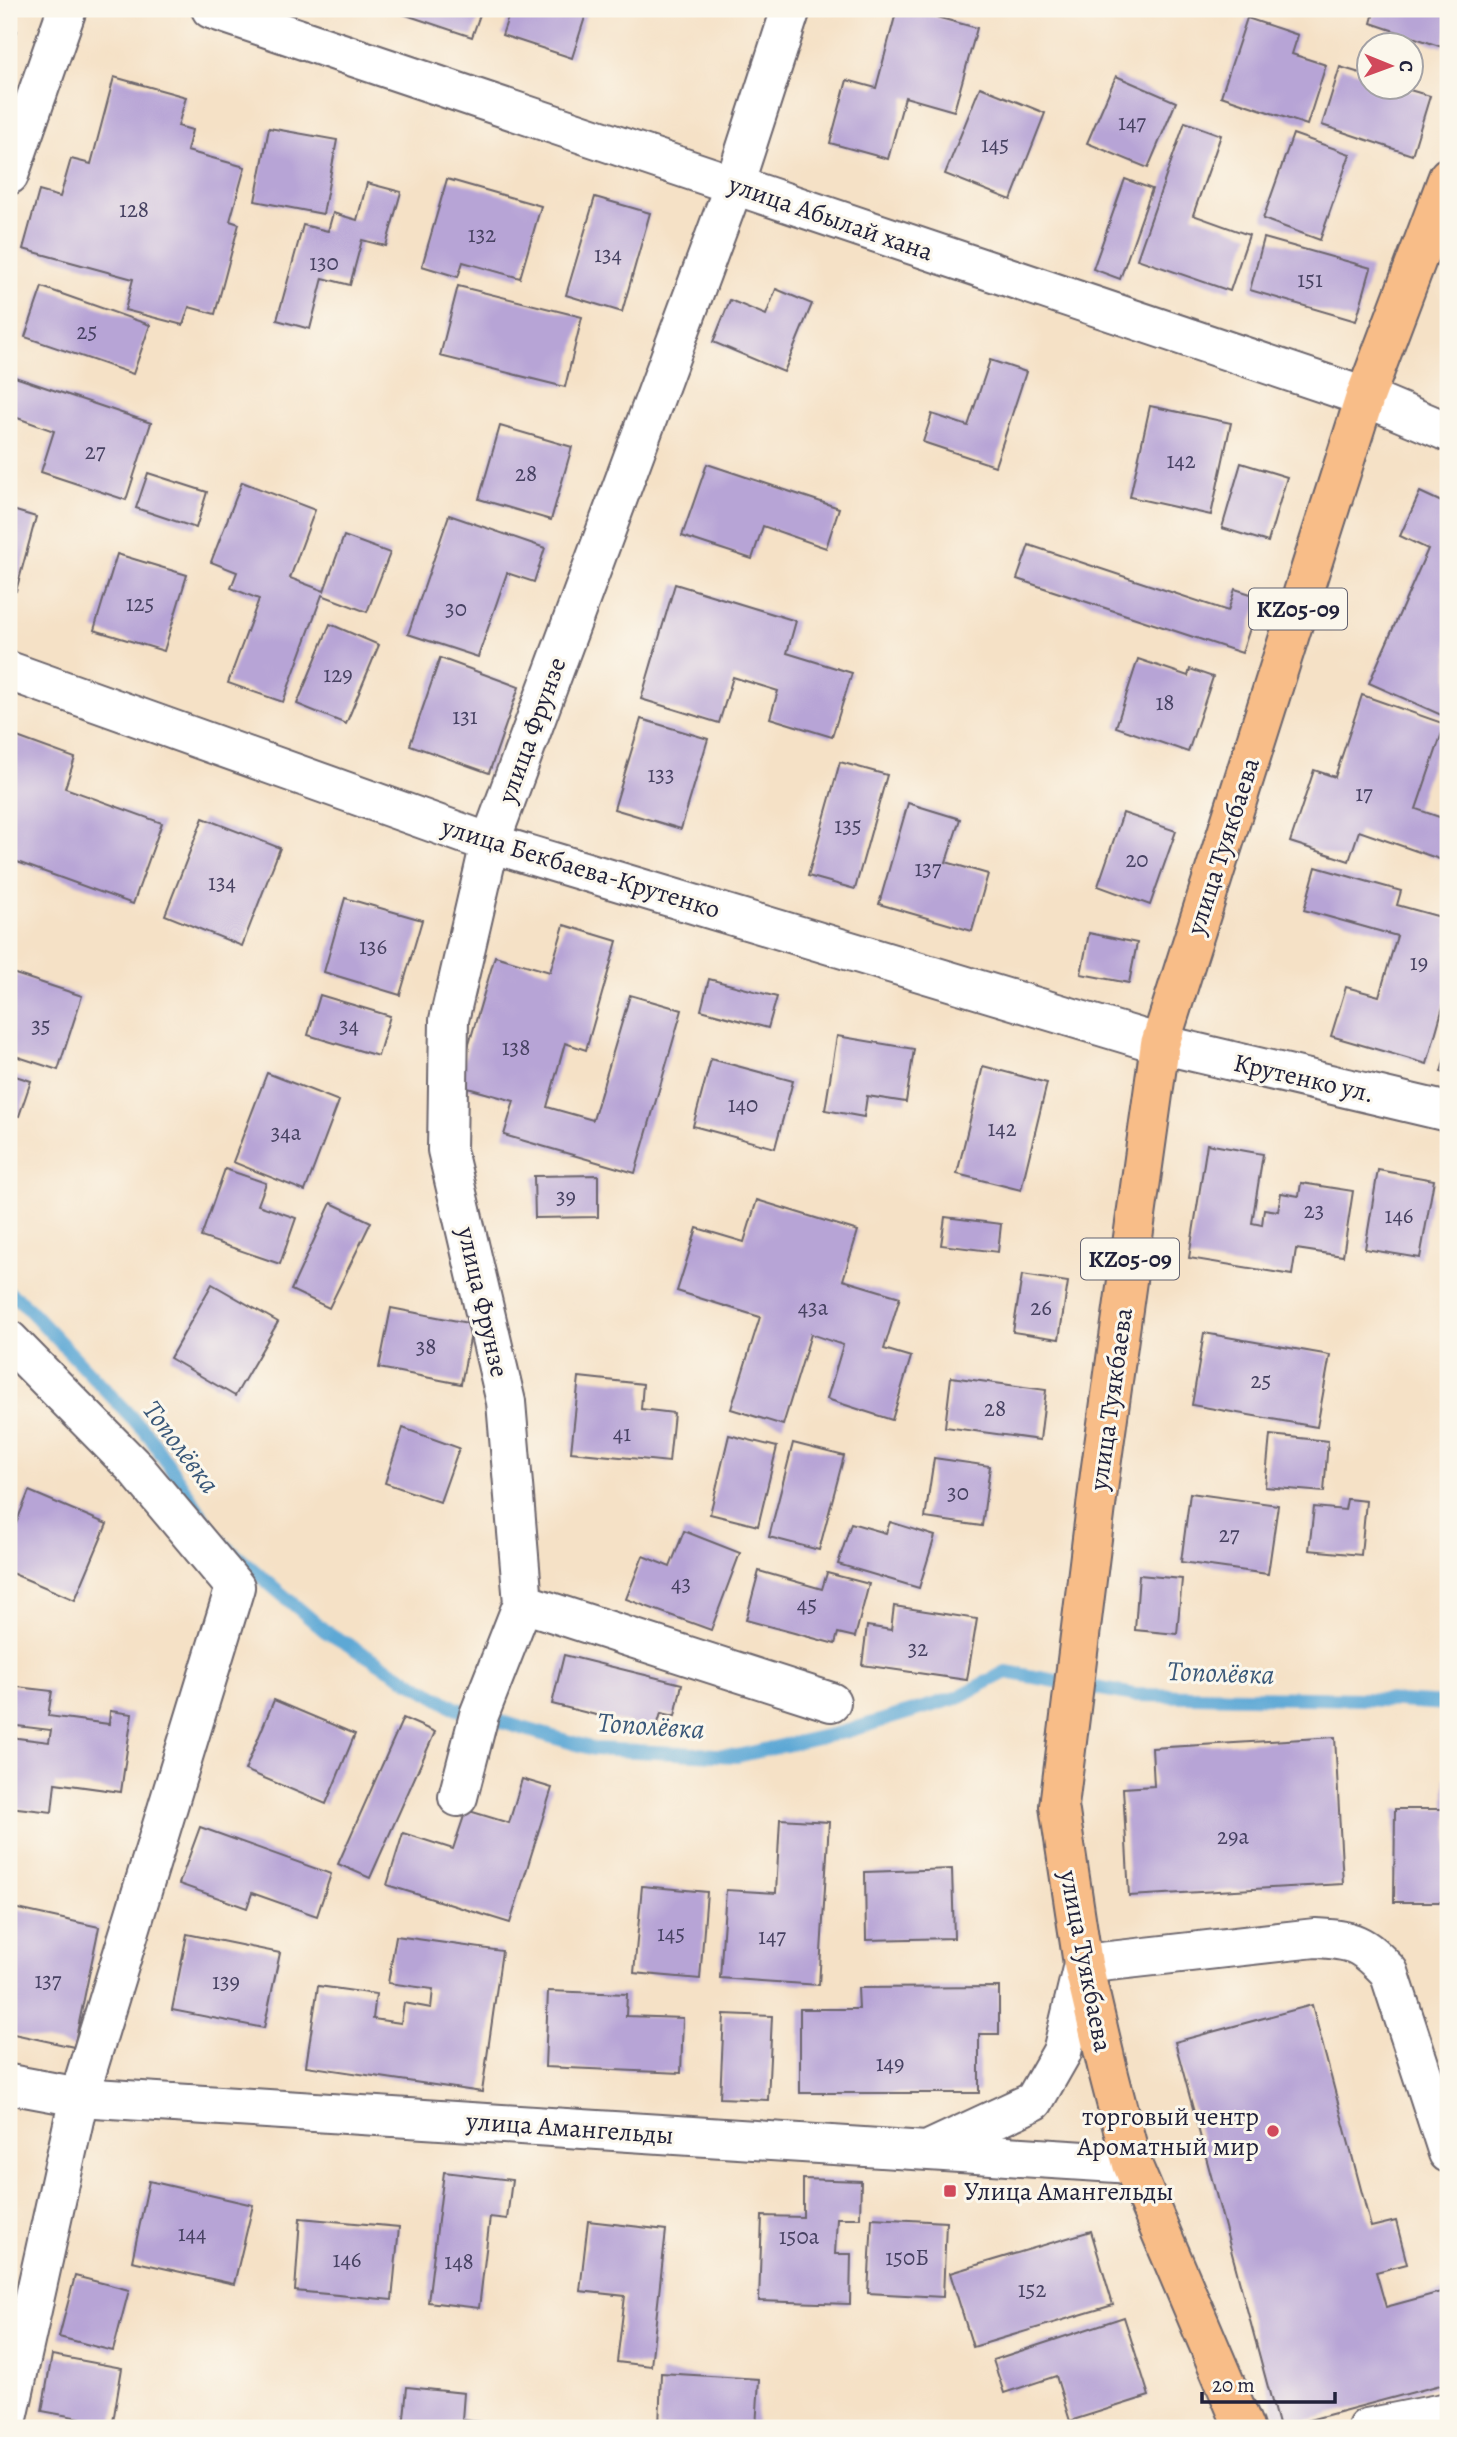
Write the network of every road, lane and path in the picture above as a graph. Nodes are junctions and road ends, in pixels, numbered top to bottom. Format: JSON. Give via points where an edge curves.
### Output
{"nodes":[{"id":1,"x":67,"y":9,"type":"edge"},
{"id":2,"x":211,"y":9,"type":"edge"},
{"id":3,"x":791,"y":9,"type":"edge"},
{"id":4,"x":9,"y":175,"type":"edge"},
{"id":5,"x":1448,"y":177,"type":"edge"},
{"id":6,"x":734,"y":185,"type":"junction"},
{"id":7,"x":1365,"y":397,"type":"junction"},
{"id":8,"x":1448,"y":432,"type":"edge"},
{"id":9,"x":9,"y":671,"type":"edge"},
{"id":10,"x":490,"y":843,"type":"junction"},
{"id":11,"x":1160,"y":1044,"type":"junction"},
{"id":12,"x":1448,"y":1112,"type":"edge"},
{"id":13,"x":9,"y":1340,"type":"edge"},
{"id":14,"x":523,"y":1603,"type":"junction"},
{"id":15,"x":831,"y":1702,"type":"dead end"},
{"id":16,"x":458,"y":1797,"type":"dead end"},
{"id":17,"x":1083,"y":1964,"type":"junction"},
{"id":18,"x":9,"y":2084,"type":"edge"},
{"id":19,"x":79,"y":2097,"type":"junction"},
{"id":20,"x":928,"y":2150,"type":"junction"},
{"id":21,"x":1448,"y":2153,"type":"edge"},
{"id":22,"x":1132,"y":2164,"type":"junction"},
{"id":23,"x":1448,"y":2412,"type":"edge"},
{"id":24,"x":9,"y":2414,"type":"edge"},
{"id":25,"x":1244,"y":2428,"type":"edge"},
{"id":26,"x":1367,"y":2428,"type":"edge"}],
"edges":[{"from":1,"to":4,"type":"street"},
{"from":2,"to":6,"type":"street","name":"улица Абылай хана"},
{"from":3,"to":6,"type":"street","name":"улица Фрунзе"},
{"from":5,"to":7,"type":"main road","name":"улица Туякбаева","number":"KZ05-09"},
{"from":6,"to":7,"type":"street","name":"улица Абылай хана"},
{"from":6,"to":10,"type":"street","name":"улица Фрунзе"},
{"from":7,"to":8,"type":"street","name":"улица Абылай хана"},
{"from":7,"to":11,"type":"main road","name":"улица Туякбаева","number":"KZ05-09"},
{"from":9,"to":10,"type":"street","name":"улица Бекбаева-Крутенко"},
{"from":10,"to":11,"type":"street","name":"улица Бекбаева-Крутенко"},
{"from":10,"to":14,"type":"street","name":"улица Фрунзе","via":[[449,1020],[447,1150],[506,1402]]},
{"from":11,"to":12,"type":"street","name":"Крутенко ул."},
{"from":11,"to":17,"type":"main road","name":"улица Туякбаева","number":"KZ05-09","via":[[1059,1806]]},
{"from":13,"to":19,"type":"street","via":[[136,1469],[236,1587]]},
{"from":14,"to":15,"type":"street"},
{"from":14,"to":16,"type":"street","name":"улица Фрунзе","via":[[478,1715]]},
{"from":17,"to":20,"type":"street","via":[[1062,2052],[1034,2101]]},
{"from":17,"to":21,"type":"street","via":[[1315,1938],[1343,1939],[1369,1951],[1389,1972]]},
{"from":17,"to":22,"type":"main road","name":"улица Туякбаева","number":"KZ05-09"},
{"from":18,"to":19,"type":"street","name":"улица Амангельды"},
{"from":19,"to":20,"type":"street","name":"улица Амангельды"},
{"from":19,"to":24,"type":"street"},
{"from":20,"to":22,"type":"street","name":"улица Амангельды"},
{"from":22,"to":25,"type":"main road","name":"улица Туякбаева","number":"KZ05-09"},
{"from":23,"to":26,"type":"street"}]}
